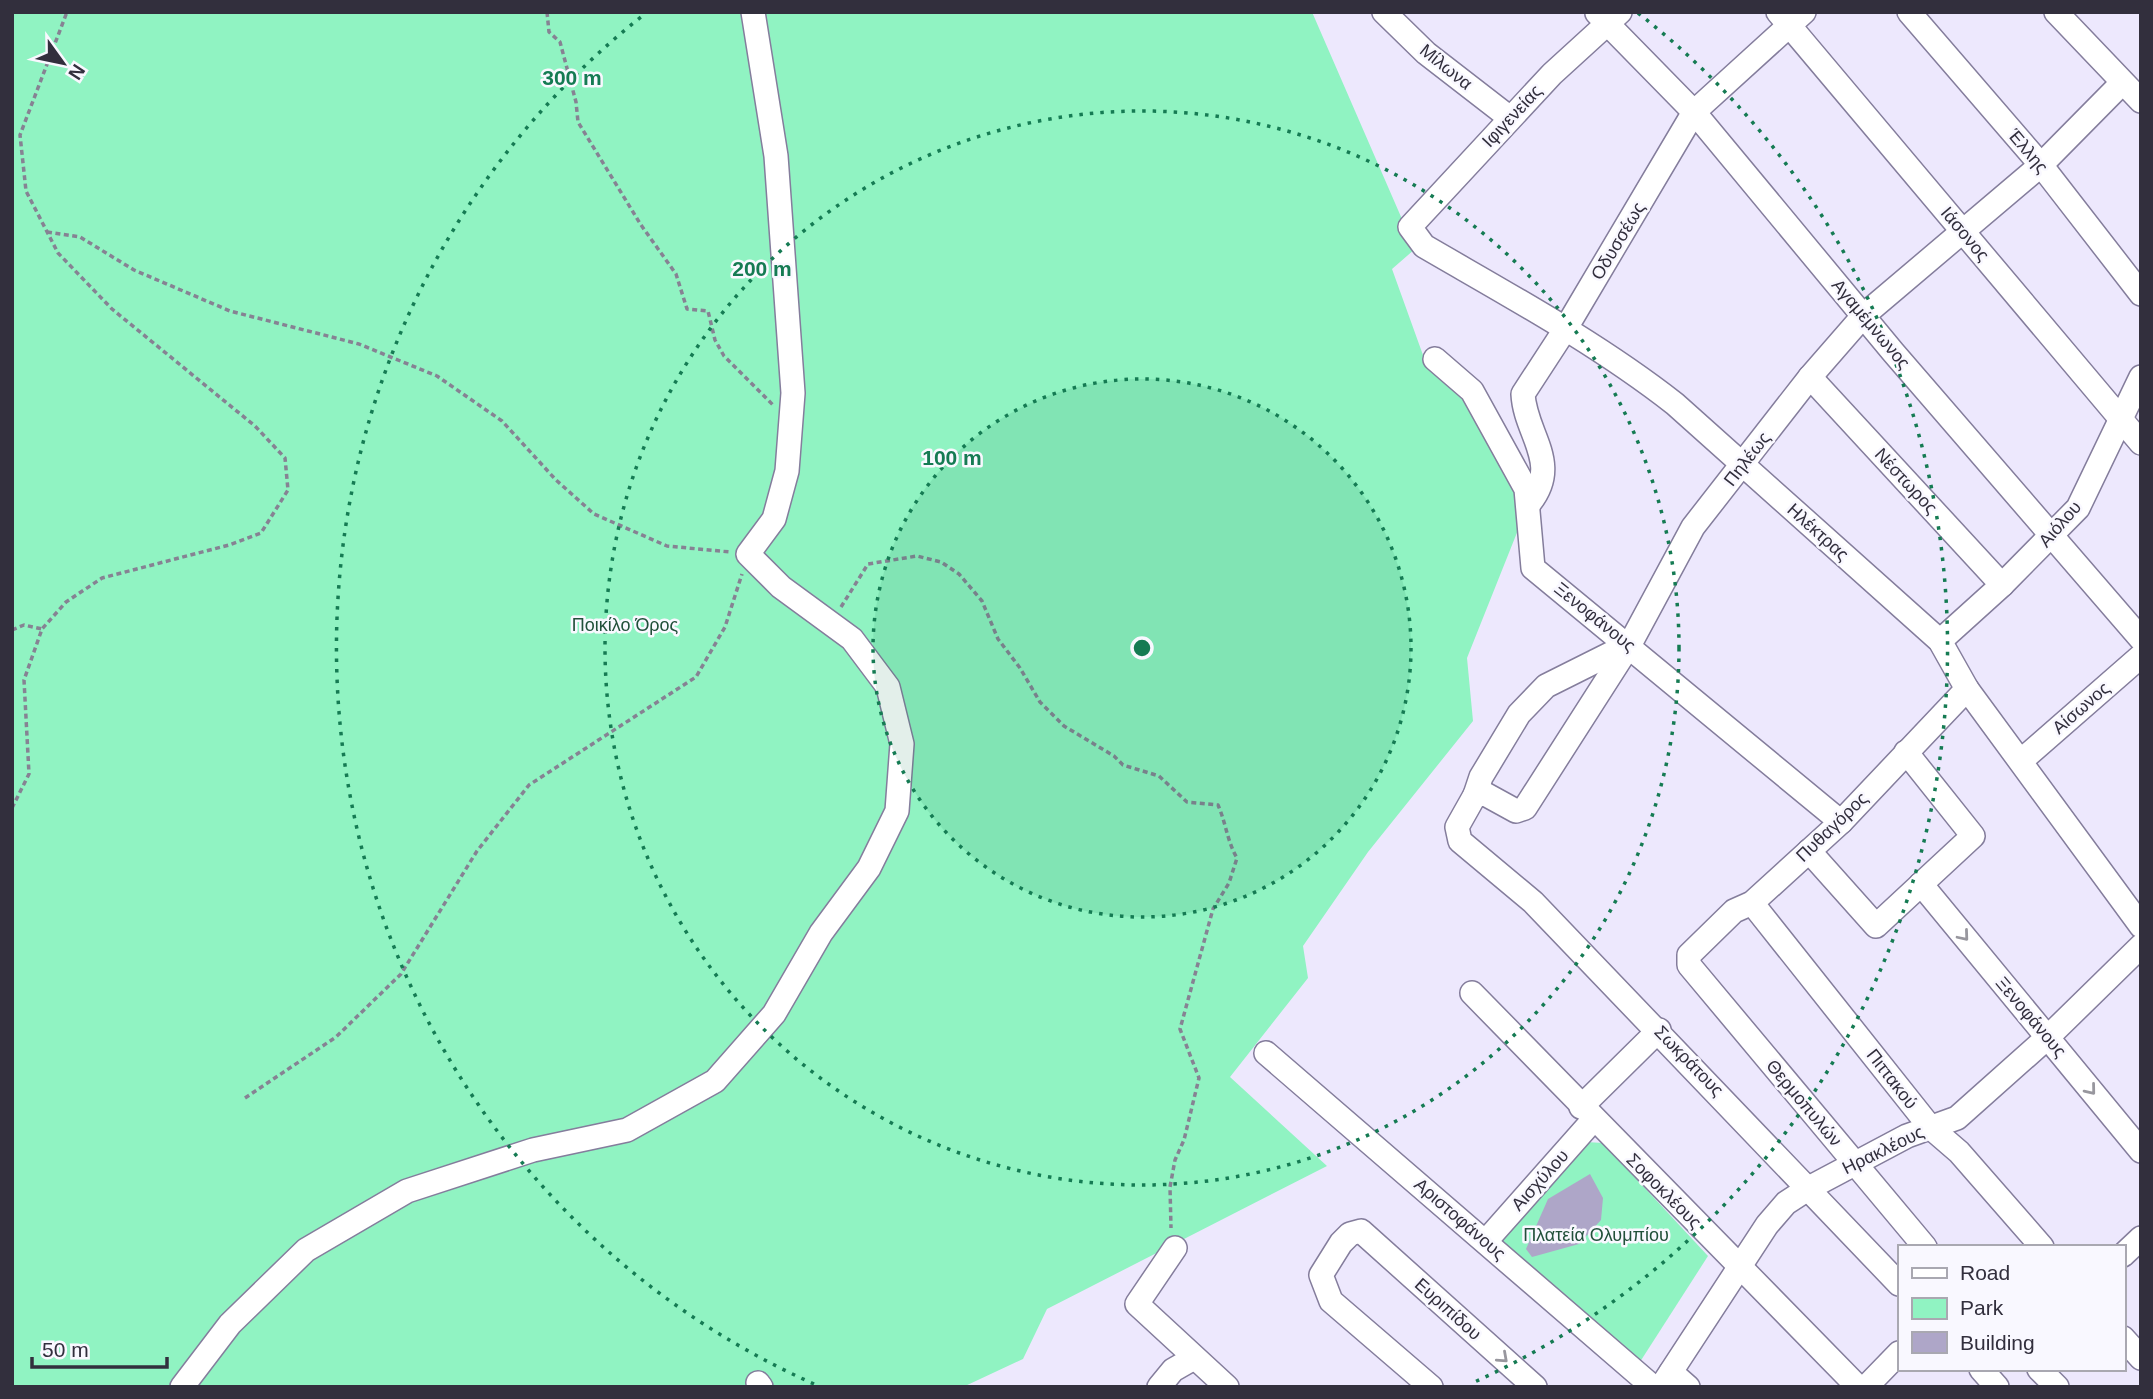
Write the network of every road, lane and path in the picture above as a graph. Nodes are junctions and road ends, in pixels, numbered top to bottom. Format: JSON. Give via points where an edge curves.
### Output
{"nodes":[{"id":1,"x":67,"y":12,"type":"edge"},
{"id":2,"x":547,"y":12,"type":"edge"},
{"id":3,"x":753,"y":12,"type":"edge"},
{"id":4,"x":1909,"y":12,"type":"edge"},
{"id":5,"x":2056,"y":12,"type":"edge"},
{"id":6,"x":1387,"y":13,"type":"edge"},
{"id":7,"x":1608,"y":16,"type":"edge"},
{"id":8,"x":1791,"y":17,"type":"edge"},
{"id":9,"x":2122,"y":83,"type":"junction"},
{"id":10,"x":2141,"y":101,"type":"edge"},
{"id":11,"x":1694,"y":112,"type":"junction"},
{"id":12,"x":1510,"y":118,"type":"junction"},
{"id":13,"x":2041,"y":165,"type":"junction"},
{"id":14,"x":1410,"y":227,"type":"joint"},
{"id":15,"x":1962,"y":231,"type":"junction"},
{"id":16,"x":47,"y":232,"type":"junction"},
{"id":17,"x":2141,"y":294,"type":"edge"},
{"id":18,"x":1864,"y":315,"type":"junction"},
{"id":19,"x":1566,"y":328,"type":"junction"},
{"id":20,"x":1435,"y":359,"type":"dead end"},
{"id":21,"x":1810,"y":377,"type":"junction"},
{"id":22,"x":2141,"y":377,"type":"edge"},
{"id":23,"x":791,"y":418,"type":"junction"},
{"id":24,"x":2121,"y":419,"type":"junction"},
{"id":25,"x":2141,"y":443,"type":"edge"},
{"id":26,"x":1742,"y":465,"type":"junction"},
{"id":27,"x":1528,"y":505,"type":"junction"},
{"id":28,"x":2054,"y":535,"type":"junction"},
{"id":29,"x":748,"y":554,"type":"junction"},
{"id":30,"x":2002,"y":585,"type":"junction"},
{"id":31,"x":830,"y":623,"type":"junction"},
{"id":32,"x":42,"y":629,"type":"junction"},
{"id":33,"x":12,"y":630,"type":"edge"},
{"id":34,"x":2141,"y":639,"type":"edge"},
{"id":35,"x":1940,"y":641,"type":"junction"},
{"id":36,"x":1630,"y":644,"type":"junction"},
{"id":37,"x":2141,"y":656,"type":"edge"},
{"id":38,"x":1968,"y":689,"type":"junction"},
{"id":39,"x":1906,"y":752,"type":"junction"},
{"id":40,"x":2022,"y":760,"type":"junction"},
{"id":41,"x":1475,"y":795,"type":"junction"},
{"id":42,"x":12,"y":808,"type":"edge"},
{"id":43,"x":1841,"y":821,"type":"junction"},
{"id":44,"x":1808,"y":851,"type":"junction"},
{"id":45,"x":1921,"y":884,"type":"junction"},
{"id":46,"x":1752,"y":903,"type":"junction"},
{"id":47,"x":2141,"y":926,"type":"edge"},
{"id":48,"x":2141,"y":946,"type":"edge"},
{"id":49,"x":1689,"y":955,"type":"joint"},
{"id":50,"x":1472,"y":993,"type":"dead end"},
{"id":51,"x":1659,"y":1030,"type":"junction"},
{"id":52,"x":2048,"y":1037,"type":"junction"},
{"id":53,"x":1266,"y":1053,"type":"dead end"},
{"id":54,"x":245,"y":1098,"type":"dead end"},
{"id":55,"x":1587,"y":1113,"type":"junction"},
{"id":56,"x":1930,"y":1127,"type":"junction"},
{"id":57,"x":2141,"y":1151,"type":"edge"},
{"id":58,"x":1855,"y":1164,"type":"junction"},
{"id":59,"x":1809,"y":1188,"type":"junction"},
{"id":60,"x":2141,"y":1238,"type":"edge"},
{"id":61,"x":1486,"y":1241,"type":"junction"},
{"id":62,"x":1923,"y":1245,"type":"edge"},
{"id":63,"x":2040,"y":1245,"type":"edge"},
{"id":64,"x":1175,"y":1248,"type":"joint"},
{"id":65,"x":2125,"y":1253,"type":"edge"},
{"id":66,"x":1741,"y":1267,"type":"junction"},
{"id":67,"x":1898,"y":1282,"type":"edge"},
{"id":68,"x":2125,"y":1340,"type":"edge"},
{"id":69,"x":1898,"y":1354,"type":"edge"},
{"id":70,"x":1194,"y":1358,"type":"junction"},
{"id":71,"x":2141,"y":1358,"type":"edge"},
{"id":72,"x":1983,"y":1371,"type":"edge"},
{"id":73,"x":2041,"y":1371,"type":"edge"},
{"id":74,"x":1673,"y":1382,"type":"edge"},
{"id":75,"x":183,"y":1387,"type":"edge"},
{"id":76,"x":1159,"y":1387,"type":"edge"},
{"id":77,"x":1227,"y":1387,"type":"edge"},
{"id":78,"x":1431,"y":1387,"type":"edge"},
{"id":79,"x":1535,"y":1387,"type":"edge"},
{"id":80,"x":1653,"y":1387,"type":"edge"},
{"id":81,"x":1858,"y":1387,"type":"edge"},
{"id":82,"x":1866,"y":1387,"type":"edge"},
{"id":83,"x":1997,"y":1387,"type":"edge"},
{"id":84,"x":2057,"y":1387,"type":"edge"}],
"edges":[{"from":1,"to":16,"type":"path","via":[[20,135],[26,191]]},
{"from":2,"to":23,"type":"path","via":[[549,32],[560,42],[578,122],[676,274],[687,309],[708,311],[724,356],[782,415]]},
{"from":3,"to":23,"type":"street","via":[[776,156]]},
{"from":4,"to":13,"type":"street","name":"Έλλης"},
{"from":5,"to":9,"type":"street"},
{"from":6,"to":12,"type":"street","name":"Μίλωνα","via":[[1426,53]]},
{"from":7,"to":11,"type":"street","name":"Αγαμέμνωνος"},
{"from":7,"to":12,"type":"street","name":"Ιφιγενείας"},
{"from":8,"to":11,"type":"street","name":"Οδυσσέως"},
{"from":8,"to":15,"type":"street","name":"Ιάσονος"},
{"from":9,"to":10,"type":"street"},
{"from":9,"to":13,"type":"street","name":"Πηλέως"},
{"from":11,"to":18,"type":"street","name":"Αγαμέμνωνος"},
{"from":11,"to":19,"type":"street","name":"Οδυσσέως"},
{"from":12,"to":14,"type":"street","name":"Ιφιγενείας"},
{"from":13,"to":15,"type":"street","name":"Πηλέως"},
{"from":13,"to":17,"type":"street","name":"Έλλης"},
{"from":14,"to":19,"type":"street","name":"Ηλέκτρας","via":[[1424,246]]},
{"from":15,"to":18,"type":"street","name":"Πηλέως"},
{"from":15,"to":24,"type":"street","name":"Ιάσονος"},
{"from":16,"to":29,"type":"path","via":[[80,237],[134,270],[230,311],[359,344],[438,376],[502,421],[594,514],[667,546]]},
{"from":16,"to":32,"type":"path","via":[[58,253],[111,309],[255,426],[285,458],[288,490],[261,533],[102,578],[66,602]]},
{"from":18,"to":21,"type":"street","name":"Πηλέως"},
{"from":18,"to":28,"type":"street","name":"Αγαμέμνωνος"},
{"from":19,"to":26,"type":"street","name":"Ηλέκτρας","via":[[1646,382]]},
{"from":19,"to":27,"type":"street","name":"Οδυσσέως","via":[[1523,394],[1543,458],[1541,481]]},
{"from":20,"to":27,"type":"street","name":"Ξενοφάνους","via":[[1472,391],[1526,489]]},
{"from":21,"to":26,"type":"street","name":"Πηλέως"},
{"from":21,"to":30,"type":"street","name":"Νέστωρος"},
{"from":22,"to":24,"type":"street","name":"Αιόλου"},
{"from":23,"to":29,"type":"street","via":[[788,471],[774,519]]},
{"from":24,"to":25,"type":"street","name":"Ιάσονος"},
{"from":24,"to":28,"type":"street","name":"Αιόλου","via":[[2078,508]]},
{"from":26,"to":35,"type":"street","name":"Ηλέκτρας"},
{"from":26,"to":36,"type":"street","name":"Πηλέως","via":[[1693,527]]},
{"from":27,"to":36,"type":"street","name":"Ξενοφάνους","via":[[1533,568]]},
{"from":28,"to":30,"type":"street","name":"Αιόλου"},
{"from":28,"to":34,"type":"street","name":"Αγαμέμνωνος"},
{"from":29,"to":31,"type":"street","via":[[781,587]]},
{"from":29,"to":54,"type":"path","via":[[725,626],[696,677],[529,785],[477,851],[401,974],[336,1037]]},
{"from":30,"to":35,"type":"street","name":"Αιόλου"},
{"from":31,"to":64,"type":"path","via":[[869,564],[917,556],[941,562],[959,574],[982,601],[998,639],[1040,702],[1064,726],[1123,765],[1159,776],[1187,802],[1218,805],[1227,826],[1228,844],[1237,858],[1213,909],[1180,1029],[1199,1078],[1170,1187]]},
{"from":31,"to":75,"type":"street","via":[[852,639],[888,687],[902,744],[897,811],[869,868],[821,933],[774,1014],[715,1081],[627,1130],[533,1150],[407,1191],[306,1250],[230,1324]]},
{"from":32,"to":33,"type":"path","via":[[24,625]]},
{"from":32,"to":42,"type":"path","via":[[24,680],[29,774]]},
{"from":35,"to":38,"type":"street","name":"Ηλέκτρας"},
{"from":36,"to":41,"type":"street","via":[[1546,687],[1519,714]]},
{"from":36,"to":41,"type":"street","name":"Πηλέως","via":[[1525,808],[1516,811],[1485,794]]},
{"from":36,"to":43,"type":"street","name":"Ξενοφάνους"},
{"from":37,"to":40,"type":"street","name":"Αίσωνος"},
{"from":38,"to":39,"type":"street","name":"Πυθαγόρος"},
{"from":38,"to":40,"type":"street","name":"Ηλέκτρας"},
{"from":39,"to":43,"type":"street","name":"Πυθαγόρος"},
{"from":39,"to":45,"type":"street","via":[[1973,836]]},
{"from":40,"to":47,"type":"street","name":"Ηλέκτρας"},
{"from":41,"to":51,"type":"street","name":"Σωκράτους","via":[[1457,827],[1460,841],[1532,902]]},
{"from":43,"to":44,"type":"street","name":"Πυθαγόρος"},
{"from":44,"to":45,"type":"street","via":[[1876,926]]},
{"from":44,"to":46,"type":"street","name":"Πυθαγόρος"},
{"from":45,"to":52,"type":"street","name":"Ξενοφάνους","one_way":true},
{"from":46,"to":49,"type":"street","name":"Πυθαγόρος","via":[[1734,911]]},
{"from":46,"to":56,"type":"street","name":"Πιττακού"},
{"from":48,"to":52,"type":"street","name":"Ηρακλέους"},
{"from":49,"to":58,"type":"street","name":"Θερμοπυλών","via":[[1689,965]]},
{"from":50,"to":55,"type":"street","name":"Σοφοκλέους"},
{"from":51,"to":55,"type":"street","name":"Αισχύλου"},
{"from":51,"to":59,"type":"street","name":"Σωκράτους"},
{"from":52,"to":56,"type":"street","name":"Ηρακλέους","via":[[1957,1118]]},
{"from":52,"to":57,"type":"street","name":"Ξενοφάνους","one_way":true},
{"from":53,"to":61,"type":"street","name":"Αριστοφάνους"},
{"from":55,"to":61,"type":"street","name":"Αισχύλου"},
{"from":55,"to":66,"type":"street","name":"Σοφοκλέους"},
{"from":56,"to":58,"type":"street","name":"Ηρακλέους"},
{"from":56,"to":63,"type":"street","name":"Πιττακού","via":[[1959,1152]]},
{"from":58,"to":59,"type":"street","name":"Ηρακλέους"},
{"from":58,"to":62,"type":"street","name":"Θερμοπυλών"},
{"from":59,"to":66,"type":"street","name":"Ηρακλέους","via":[[1786,1203],[1767,1225]]},
{"from":59,"to":67,"type":"street","name":"Σωκράτους"},
{"from":60,"to":65,"type":"street"},
{"from":61,"to":80,"type":"street","name":"Αριστοφάνους"},
{"from":64,"to":70,"type":"street","via":[[1137,1304]]},
{"from":66,"to":74,"type":"street","name":"Ηρακλέους"},
{"from":66,"to":81,"type":"street","name":"Σοφοκλέους"},
{"from":68,"to":71,"type":"street"},
{"from":69,"to":82,"type":"street"},
{"from":70,"to":76,"type":"street","via":[[1173,1370]]},
{"from":70,"to":77,"type":"street"},
{"from":72,"to":83,"type":"street"},
{"from":73,"to":84,"type":"street"},
{"from":78,"to":79,"type":"street","name":"Ευριπίδου","one_way":true,"via":[[1331,1301],[1321,1275],[1350,1234],[1361,1231]]}]}
